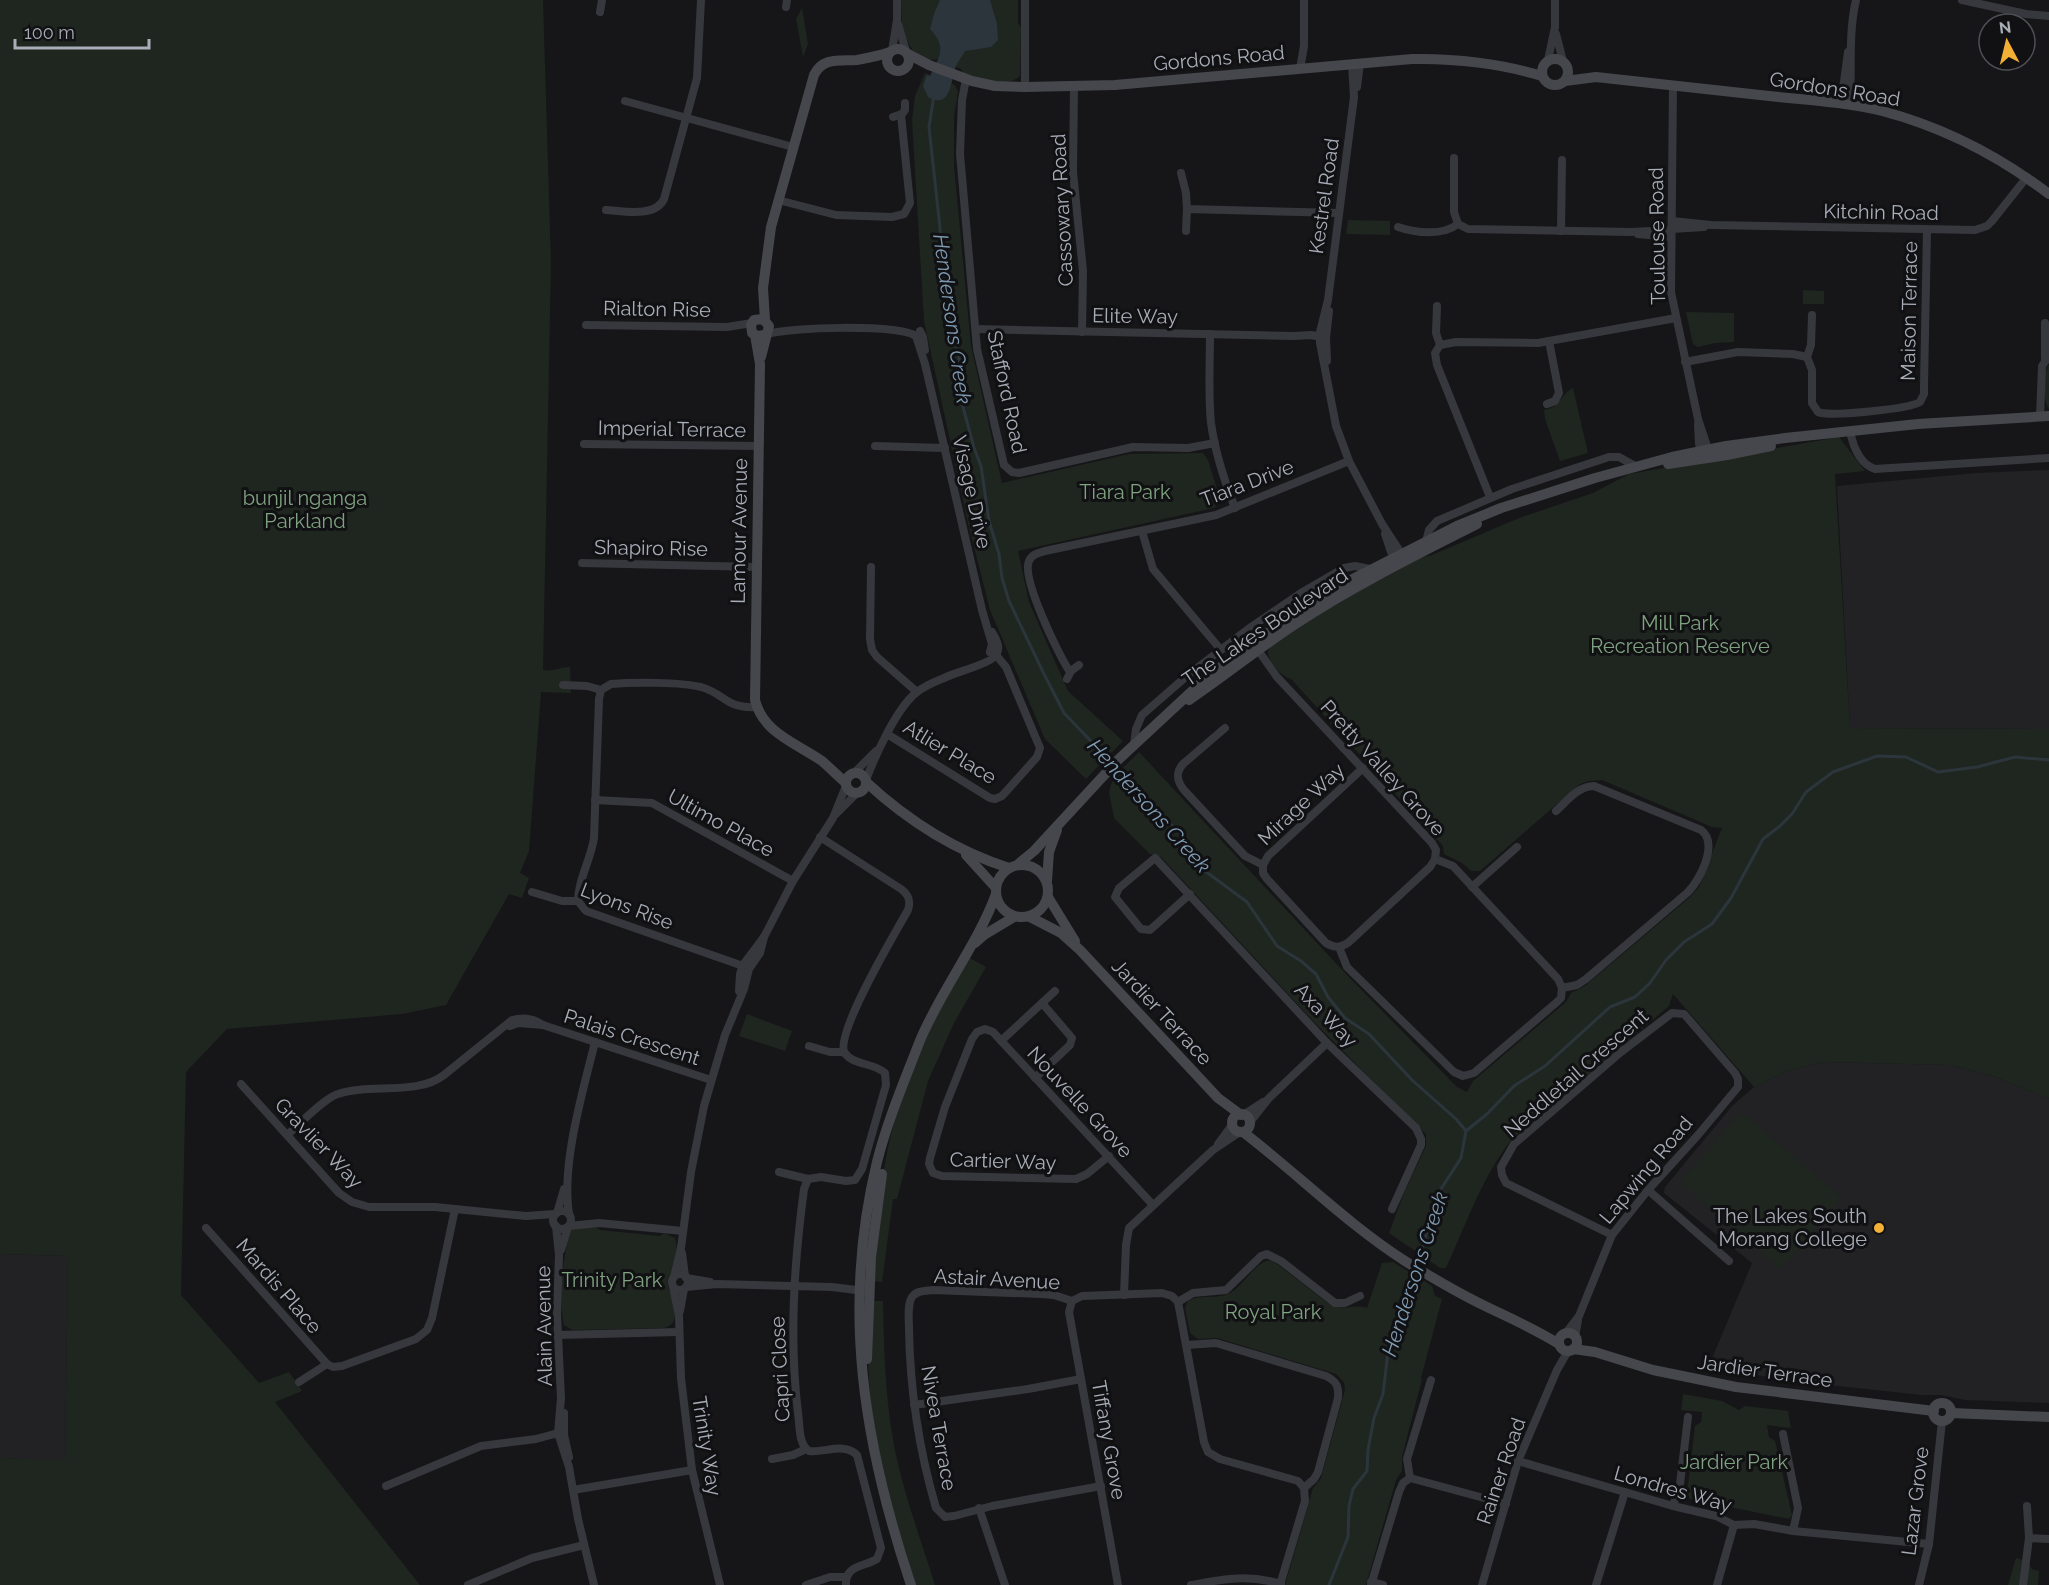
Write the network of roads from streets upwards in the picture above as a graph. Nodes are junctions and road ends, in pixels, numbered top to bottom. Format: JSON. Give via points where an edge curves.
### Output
{"nodes":[{"id":1,"x":602,"y":0,"type":"edge"},
{"id":2,"x":701,"y":0,"type":"edge"},
{"id":3,"x":897,"y":0,"type":"edge"},
{"id":4,"x":1025,"y":0,"type":"edge"},
{"id":5,"x":1304,"y":0,"type":"edge"},
{"id":6,"x":1555,"y":0,"type":"edge"},
{"id":7,"x":1854,"y":0,"type":"edge"},
{"id":8,"x":1962,"y":0,"type":"edge"},
{"id":9,"x":600,"y":12,"type":"dead end"},
{"id":10,"x":2049,"y":16,"type":"edge"},
{"id":11,"x":897,"y":20,"type":"junction"},
{"id":12,"x":1555,"y":27,"type":"junction"},
{"id":13,"x":891,"y":51,"type":"junction"},
{"id":14,"x":907,"y":53,"type":"junction"},
{"id":15,"x":854,"y":60,"type":"junction"},
{"id":16,"x":1356,"y":63,"type":"junction"},
{"id":17,"x":1565,"y":63,"type":"junction"},
{"id":18,"x":929,"y":65,"type":"junction"},
{"id":19,"x":1545,"y":67,"type":"junction"},
{"id":20,"x":890,"y":68,"type":"junction"},
{"id":21,"x":907,"y":68,"type":"junction"},
{"id":22,"x":1304,"y":68,"type":"junction"},
{"id":23,"x":1596,"y":77,"type":"junction"},
{"id":24,"x":966,"y":79,"type":"junction"},
{"id":25,"x":1565,"y":81,"type":"junction"},
{"id":26,"x":1673,"y":85,"type":"junction"},
{"id":27,"x":1074,"y":86,"type":"junction"},
{"id":28,"x":1025,"y":87,"type":"junction"},
{"id":29,"x":625,"y":101,"type":"dead end"},
{"id":30,"x":905,"y":103,"type":"dead end"},
{"id":31,"x":1846,"y":105,"type":"junction"},
{"id":32,"x":687,"y":118,"type":"junction"},
{"id":33,"x":793,"y":147,"type":"junction"},
{"id":34,"x":1454,"y":158,"type":"dead end"},
{"id":35,"x":1562,"y":160,"type":"dead end"},
{"id":36,"x":1181,"y":173,"type":"dead end"},
{"id":37,"x":2027,"y":177,"type":"junction"},
{"id":38,"x":2049,"y":194,"type":"edge"},
{"id":39,"x":778,"y":200,"type":"junction"},
{"id":40,"x":1187,"y":209,"type":"junction"},
{"id":41,"x":606,"y":210,"type":"dead end"},
{"id":42,"x":1338,"y":213,"type":"junction"},
{"id":43,"x":1458,"y":224,"type":"junction"},
{"id":44,"x":1398,"y":226,"type":"dead end"},
{"id":45,"x":1671,"y":229,"type":"junction"},
{"id":46,"x":1927,"y":230,"type":"junction"},
{"id":47,"x":1186,"y":231,"type":"dead end"},
{"id":48,"x":1561,"y":231,"type":"junction"},
{"id":49,"x":763,"y":288,"type":"junction"},
{"id":50,"x":1437,"y":306,"type":"dead end"},
{"id":51,"x":1812,"y":315,"type":"dead end"},
{"id":52,"x":1676,"y":318,"type":"junction"},
{"id":53,"x":766,"y":321,"type":"junction"},
{"id":54,"x":2045,"y":323,"type":"dead end"},
{"id":55,"x":586,"y":325,"type":"dead end"},
{"id":56,"x":797,"y":328,"type":"junction"},
{"id":57,"x":976,"y":329,"type":"junction"},
{"id":58,"x":757,"y":330,"type":"junction"},
{"id":59,"x":1082,"y":332,"type":"junction"},
{"id":60,"x":1210,"y":334,"type":"junction"},
{"id":61,"x":1322,"y":338,"type":"junction"},
{"id":62,"x":1549,"y":341,"type":"junction"},
{"id":63,"x":1440,"y":345,"type":"junction"},
{"id":64,"x":1807,"y":357,"type":"junction"},
{"id":65,"x":2047,"y":357,"type":"edge"},
{"id":66,"x":1685,"y":362,"type":"junction"},
{"id":67,"x":1547,"y":404,"type":"dead end"},
{"id":68,"x":2045,"y":417,"type":"edge"},
{"id":69,"x":1850,"y":431,"type":"junction"},
{"id":70,"x":1215,"y":443,"type":"junction"},
{"id":71,"x":584,"y":444,"type":"dead end"},
{"id":72,"x":758,"y":446,"type":"junction"},
{"id":73,"x":875,"y":446,"type":"dead end"},
{"id":74,"x":945,"y":448,"type":"junction"},
{"id":75,"x":1705,"y":453,"type":"junction"},
{"id":76,"x":2049,"y":458,"type":"edge"},
{"id":77,"x":1349,"y":461,"type":"junction"},
{"id":78,"x":1637,"y":467,"type":"junction"},
{"id":79,"x":1490,"y":497,"type":"junction"},
{"id":80,"x":1235,"y":508,"type":"junction"},
{"id":81,"x":1142,"y":531,"type":"junction"},
{"id":82,"x":1426,"y":545,"type":"junction"},
{"id":83,"x":1399,"y":557,"type":"junction"},
{"id":84,"x":582,"y":563,"type":"dead end"},
{"id":85,"x":756,"y":567,"type":"junction"},
{"id":86,"x":871,"y":567,"type":"dead end"},
{"id":87,"x":1370,"y":569,"type":"junction"},
{"id":88,"x":1255,"y":646,"type":"junction"},
{"id":89,"x":1221,"y":650,"type":"junction"},
{"id":90,"x":993,"y":654,"type":"junction"},
{"id":91,"x":1079,"y":664,"type":"dead end"},
{"id":92,"x":563,"y":685,"type":"dead end"},
{"id":93,"x":601,"y":690,"type":"junction"},
{"id":94,"x":917,"y":692,"type":"junction"},
{"id":95,"x":756,"y":703,"type":"junction"},
{"id":96,"x":1225,"y":728,"type":"dead end"},
{"id":97,"x":887,"y":734,"type":"junction"},
{"id":98,"x":1134,"y":745,"type":"junction"},
{"id":99,"x":879,"y":747,"type":"junction"},
{"id":100,"x":1363,"y":768,"type":"junction"},
{"id":101,"x":850,"y":779,"type":"junction"},
{"id":102,"x":866,"y":781,"type":"junction"},
{"id":103,"x":858,"y":793,"type":"junction"},
{"id":104,"x":995,"y":799,"type":"joint"},
{"id":105,"x":595,"y":801,"type":"junction"},
{"id":106,"x":890,"y":804,"type":"junction"},
{"id":107,"x":1556,"y":811,"type":"dead end"},
{"id":108,"x":833,"y":818,"type":"junction"},
{"id":109,"x":1059,"y":825,"type":"junction"},
{"id":110,"x":820,"y":837,"type":"junction"},
{"id":111,"x":1516,"y":847,"type":"dead end"},
{"id":112,"x":962,"y":851,"type":"junction"},
{"id":113,"x":1435,"y":859,"type":"junction"},
{"id":114,"x":1263,"y":865,"type":"junction"},
{"id":115,"x":1013,"y":867,"type":"junction"},
{"id":116,"x":793,"y":881,"type":"junction"},
{"id":117,"x":1047,"y":881,"type":"junction"},
{"id":118,"x":1472,"y":887,"type":"junction"},
{"id":119,"x":996,"y":891,"type":"junction"},
{"id":120,"x":532,"y":892,"type":"dead end"},
{"id":121,"x":1190,"y":894,"type":"junction"},
{"id":122,"x":1048,"y":897,"type":"junction"},
{"id":123,"x":578,"y":901,"type":"junction"},
{"id":124,"x":1014,"y":916,"type":"junction"},
{"id":125,"x":1030,"y":917,"type":"junction"},
{"id":126,"x":1339,"y":947,"type":"junction"},
{"id":127,"x":1080,"y":950,"type":"junction"},
{"id":128,"x":966,"y":952,"type":"junction"},
{"id":129,"x":745,"y":967,"type":"junction"},
{"id":130,"x":1562,"y":988,"type":"junction"},
{"id":131,"x":1055,"y":991,"type":"dead end"},
{"id":132,"x":1041,"y":1003,"type":"junction"},
{"id":133,"x":979,"y":1031,"type":"joint"},
{"id":134,"x":1001,"y":1041,"type":"junction"},
{"id":135,"x":595,"y":1042,"type":"junction"},
{"id":136,"x":1327,"y":1043,"type":"junction"},
{"id":137,"x":809,"y":1046,"type":"dead end"},
{"id":138,"x":844,"y":1052,"type":"junction"},
{"id":139,"x":1035,"y":1078,"type":"junction"},
{"id":140,"x":711,"y":1080,"type":"junction"},
{"id":141,"x":241,"y":1084,"type":"dead end"},
{"id":142,"x":1738,"y":1086,"type":"joint"},
{"id":143,"x":1241,"y":1123,"type":"junction"},
{"id":144,"x":287,"y":1135,"type":"junction"},
{"id":145,"x":1109,"y":1156,"type":"junction"},
{"id":146,"x":779,"y":1172,"type":"dead end"},
{"id":147,"x":808,"y":1179,"type":"junction"},
{"id":148,"x":566,"y":1182,"type":"junction"},
{"id":149,"x":1648,"y":1190,"type":"junction"},
{"id":150,"x":1154,"y":1205,"type":"junction"},
{"id":151,"x":455,"y":1209,"type":"junction"},
{"id":152,"x":1392,"y":1209,"type":"dead end"},
{"id":153,"x":556,"y":1214,"type":"junction"},
{"id":154,"x":569,"y":1214,"type":"junction"},
{"id":155,"x":526,"y":1216,"type":"junction"},
{"id":156,"x":598,"y":1223,"type":"junction"},
{"id":157,"x":555,"y":1225,"type":"junction"},
{"id":158,"x":568,"y":1226,"type":"junction"},
{"id":159,"x":206,"y":1228,"type":"dead end"},
{"id":160,"x":683,"y":1231,"type":"junction"},
{"id":161,"x":1612,"y":1235,"type":"junction"},
{"id":162,"x":681,"y":1248,"type":"junction"},
{"id":163,"x":559,"y":1255,"type":"junction"},
{"id":164,"x":1729,"y":1260,"type":"dead end"},
{"id":165,"x":674,"y":1277,"type":"junction"},
{"id":166,"x":685,"y":1277,"type":"junction"},
{"id":167,"x":717,"y":1284,"type":"junction"},
{"id":168,"x":794,"y":1286,"type":"junction"},
{"id":169,"x":673,"y":1287,"type":"junction"},
{"id":170,"x":685,"y":1288,"type":"junction"},
{"id":171,"x":864,"y":1288,"type":"junction"},
{"id":172,"x":917,"y":1293,"type":"joint"},
{"id":173,"x":1124,"y":1295,"type":"junction"},
{"id":174,"x":1359,"y":1296,"type":"dead end"},
{"id":175,"x":1072,"y":1301,"type":"junction"},
{"id":176,"x":1178,"y":1302,"type":"junction"},
{"id":177,"x":679,"y":1316,"type":"junction"},
{"id":178,"x":679,"y":1332,"type":"junction"},
{"id":179,"x":557,"y":1335,"type":"junction"},
{"id":180,"x":1568,"y":1342,"type":"junction"},
{"id":181,"x":1187,"y":1345,"type":"junction"},
{"id":182,"x":327,"y":1365,"type":"junction"},
{"id":183,"x":1081,"y":1379,"type":"junction"},
{"id":184,"x":1431,"y":1380,"type":"dead end"},
{"id":185,"x":299,"y":1382,"type":"dead end"},
{"id":186,"x":914,"y":1405,"type":"junction"},
{"id":187,"x":1934,"y":1411,"type":"junction"},
{"id":188,"x":1951,"y":1413,"type":"junction"},
{"id":189,"x":1688,"y":1417,"type":"dead end"},
{"id":190,"x":2049,"y":1417,"type":"edge"},
{"id":191,"x":1942,"y":1421,"type":"junction"},
{"id":192,"x":1783,"y":1434,"type":"dead end"},
{"id":193,"x":560,"y":1436,"type":"junction"},
{"id":194,"x":806,"y":1449,"type":"junction"},
{"id":195,"x":772,"y":1459,"type":"dead end"},
{"id":196,"x":1518,"y":1461,"type":"junction"},
{"id":197,"x":692,"y":1470,"type":"junction"},
{"id":198,"x":1410,"y":1478,"type":"junction"},
{"id":199,"x":386,"y":1486,"type":"dead end"},
{"id":200,"x":1101,"y":1486,"type":"junction"},
{"id":201,"x":1304,"y":1488,"type":"junction"},
{"id":202,"x":573,"y":1490,"type":"junction"},
{"id":203,"x":1625,"y":1492,"type":"junction"},
{"id":204,"x":1506,"y":1504,"type":"junction"},
{"id":205,"x":1673,"y":1506,"type":"junction"},
{"id":206,"x":2027,"y":1506,"type":"dead end"},
{"id":207,"x":980,"y":1508,"type":"junction"},
{"id":208,"x":1734,"y":1525,"type":"junction"},
{"id":209,"x":1793,"y":1531,"type":"junction"},
{"id":210,"x":2029,"y":1538,"type":"junction"},
{"id":211,"x":2049,"y":1539,"type":"edge"},
{"id":212,"x":1929,"y":1544,"type":"junction"},
{"id":213,"x":584,"y":1545,"type":"junction"},
{"id":214,"x":846,"y":1581,"type":"edge"},
{"id":215,"x":720,"y":1583,"type":"edge"},
{"id":216,"x":1371,"y":1583,"type":"edge"},
{"id":217,"x":1281,"y":1584,"type":"edge"},
{"id":218,"x":468,"y":1585,"type":"edge"},
{"id":219,"x":594,"y":1585,"type":"edge"},
{"id":220,"x":806,"y":1585,"type":"edge"},
{"id":221,"x":911,"y":1585,"type":"edge"},
{"id":222,"x":1005,"y":1585,"type":"edge"},
{"id":223,"x":1118,"y":1585,"type":"edge"},
{"id":224,"x":1191,"y":1585,"type":"edge"},
{"id":225,"x":1383,"y":1585,"type":"edge"},
{"id":226,"x":1482,"y":1585,"type":"edge"},
{"id":227,"x":1596,"y":1585,"type":"edge"},
{"id":228,"x":1718,"y":1585,"type":"edge"},
{"id":229,"x":1919,"y":1585,"type":"edge"},
{"id":230,"x":2023,"y":1585,"type":"edge"}],
"edges":[{"from":1,"to":9,"type":"street"},
{"from":2,"to":32,"type":"street","via":[[698,78]]},
{"from":3,"to":11,"type":"street"},
{"from":4,"to":28,"type":"street"},
{"from":5,"to":22,"type":"street"},
{"from":6,"to":12,"type":"street"},
{"from":7,"to":31,"type":"street","via":[[1852,66]]},
{"from":8,"to":10,"type":"street"},
{"from":11,"to":13,"type":"street"},
{"from":11,"to":14,"type":"street"},
{"from":12,"to":17,"type":"street"},
{"from":12,"to":19,"type":"street"},
{"from":13,"to":14,"type":"street"},
{"from":13,"to":15,"type":"street","name":"Lamour Avenue"},
{"from":13,"to":20,"type":"street","via":[[887,62]]},
{"from":14,"to":18,"type":"street","name":"Gordons Road"},
{"from":14,"to":21,"type":"street"},
{"from":15,"to":20,"type":"street","name":"Lamour Avenue"},
{"from":15,"to":33,"type":"street","name":"Lamour Avenue","via":[[830,61],[816,70]]},
{"from":16,"to":19,"type":"street","name":"Gordons Road","via":[[1424,59],[1514,68]]},
{"from":16,"to":22,"type":"street","name":"Gordons Road"},
{"from":16,"to":42,"type":"street","name":"Kestrel Road"},
{"from":17,"to":19,"type":"street","via":[[1556,59]]},
{"from":17,"to":23,"type":"street","name":"Gordons Road"},
{"from":17,"to":25,"type":"street"},
{"from":18,"to":21,"type":"street","name":"Gordons Road"},
{"from":18,"to":24,"type":"street","name":"Gordons Road"},
{"from":19,"to":25,"type":"street","via":[[1547,82],[1554,85]]},
{"from":20,"to":21,"type":"street","via":[[900,72]]},
{"from":22,"to":27,"type":"street","name":"Gordons Road"},
{"from":23,"to":25,"type":"street","name":"Gordons Road"},
{"from":23,"to":26,"type":"street","name":"Gordons Road"},
{"from":24,"to":28,"type":"street","name":"Gordons Road","via":[[995,86]]},
{"from":24,"to":57,"type":"street","name":"Stafford Road","via":[[961,111],[961,166]]},
{"from":26,"to":31,"type":"street","name":"Gordons Road"},
{"from":26,"to":45,"type":"street","name":"Toulouse Road"},
{"from":27,"to":28,"type":"street","name":"Gordons Road"},
{"from":27,"to":59,"type":"street","name":"Cassowary Road","via":[[1073,172],[1083,271]]},
{"from":29,"to":32,"type":"street"},
{"from":30,"to":39,"type":"street","via":[[905,110],[897,116],[910,203],[904,214],[837,215]]},
{"from":31,"to":37,"type":"street","name":"Gordons Road","via":[[1939,130],[1981,149]]},
{"from":32,"to":33,"type":"street"},
{"from":32,"to":41,"type":"street","via":[[662,204],[651,211]]},
{"from":33,"to":39,"type":"street","name":"Lamour Avenue"},
{"from":34,"to":43,"type":"street","via":[[1454,212]]},
{"from":35,"to":48,"type":"street"},
{"from":36,"to":40,"type":"street"},
{"from":37,"to":38,"type":"street","name":"Gordons Road"},
{"from":37,"to":46,"type":"street","name":"Kitchin Road","via":[[1982,229]]},
{"from":39,"to":49,"type":"street","name":"Lamour Avenue"},
{"from":40,"to":42,"type":"street"},
{"from":40,"to":47,"type":"street"},
{"from":42,"to":61,"type":"street","name":"Kestrel Road"},
{"from":43,"to":44,"type":"street","via":[[1443,231]]},
{"from":43,"to":48,"type":"street","name":"Kitchin Road","via":[[1468,229]]},
{"from":45,"to":46,"type":"street","name":"Kitchin Road","via":[[1711,225]]},
{"from":45,"to":48,"type":"street","name":"Kitchin Road"},
{"from":45,"to":52,"type":"street","name":"Toulouse Road","via":[[1671,292]]},
{"from":46,"to":64,"type":"street","name":"Maison Terrace","via":[[1924,394],[1920,402],[1822,414],[1812,403],[1812,370]]},
{"from":49,"to":53,"type":"street","name":"Lamour Avenue"},
{"from":49,"to":58,"type":"street","name":"Lamour Avenue"},
{"from":50,"to":63,"type":"street","via":[[1436,333]]},
{"from":51,"to":64,"type":"street","name":"Maison Terrace"},
{"from":52,"to":62,"type":"street"},
{"from":52,"to":66,"type":"street","name":"Toulouse Road"},
{"from":53,"to":56,"type":"street"},
{"from":53,"to":58,"type":"street","via":[[760,318]]},
{"from":54,"to":65,"type":"street"},
{"from":55,"to":58,"type":"street","name":"Rialton Rise"},
{"from":56,"to":58,"type":"street"},
{"from":56,"to":74,"type":"street","name":"Visage Drive","via":[[918,334]]},
{"from":57,"to":59,"type":"street","name":"Elite Way"},
{"from":57,"to":70,"type":"street","name":"Stafford Road","via":[[1003,460],[1012,472],[1133,447],[1188,448]]},
{"from":58,"to":72,"type":"street","name":"Lamour Avenue"},
{"from":59,"to":60,"type":"street","name":"Elite Way"},
{"from":60,"to":61,"type":"street","name":"Elite Way"},
{"from":60,"to":70,"type":"street","via":[[1210,408]]},
{"from":61,"to":77,"type":"street","name":"Kestrel Road","via":[[1336,426]]},
{"from":62,"to":63,"type":"street"},
{"from":62,"to":67,"type":"street","via":[[1559,393]]},
{"from":63,"to":79,"type":"street","via":[[1435,353],[1437,365]]},
{"from":64,"to":66,"type":"street","via":[[1738,352]]},
{"from":65,"to":68,"type":"street","via":[[2041,370]]},
{"from":66,"to":75,"type":"street","name":"Toulouse Road"},
{"from":68,"to":69,"type":"street","name":"The Lakes Boulevard"},
{"from":69,"to":75,"type":"street","name":"The Lakes Boulevard","via":[[1763,440]]},
{"from":69,"to":76,"type":"street","via":[[1854,448],[1875,469]]},
{"from":70,"to":80,"type":"street"},
{"from":71,"to":72,"type":"street","name":"Imperial Terrace"},
{"from":72,"to":85,"type":"street","name":"Lamour Avenue"},
{"from":73,"to":74,"type":"street"},
{"from":74,"to":90,"type":"street","name":"Visage Drive"},
{"from":75,"to":78,"type":"street","name":"The Lakes Boulevard"},
{"from":77,"to":80,"type":"street","name":"Tiara Drive"},
{"from":77,"to":83,"type":"street","name":"Kestrel Road"},
{"from":78,"to":79,"type":"street","name":"The Lakes Boulevard","via":[[1619,457],[1609,457]]},
{"from":78,"to":82,"type":"street","name":"The Lakes Boulevard","via":[[1529,499]]},
{"from":79,"to":82,"type":"street","name":"The Lakes Boulevard","via":[[1437,521],[1429,530]]},
{"from":80,"to":81,"type":"street","name":"Tiara Drive"},
{"from":81,"to":89,"type":"street","via":[[1153,569]]},
{"from":81,"to":91,"type":"street","name":"Tiara Drive","via":[[1045,552],[1030,559],[1028,569],[1035,596],[1069,676]]},
{"from":82,"to":83,"type":"street","name":"The Lakes Boulevard"},
{"from":83,"to":87,"type":"street","name":"The Lakes Boulevard"},
{"from":83,"to":88,"type":"street","name":"The Lakes Boulevard"},
{"from":84,"to":85,"type":"street","name":"Shapiro Rise"},
{"from":85,"to":95,"type":"street","name":"Lamour Avenue"},
{"from":86,"to":94,"type":"street","via":[[872,650]]},
{"from":87,"to":88,"type":"street","name":"The Lakes Boulevard","via":[[1294,614]]},
{"from":87,"to":89,"type":"street","name":"The Lakes Boulevard","via":[[1349,567],[1336,572]]},
{"from":88,"to":98,"type":"street","name":"The Lakes Boulevard"},
{"from":88,"to":100,"type":"street","name":"Pretty Valley Grove","via":[[1277,676]]},
{"from":89,"to":98,"type":"street","name":"The Lakes Boulevard","via":[[1142,715]]},
{"from":90,"to":94,"type":"street"},
{"from":90,"to":104,"type":"street","name":"Visage Drive","via":[[1006,667],[1040,748],[1037,757]]},
{"from":92,"to":93,"type":"street"},
{"from":93,"to":95,"type":"street","via":[[611,684],[689,685],[706,689],[740,708]]},
{"from":93,"to":105,"type":"street"},
{"from":94,"to":97,"type":"street"},
{"from":95,"to":101,"type":"street","via":[[771,728]]},
{"from":96,"to":114,"type":"street","via":[[1183,764],[1178,780],[1245,856]]},
{"from":97,"to":99,"type":"street"},
{"from":97,"to":104,"type":"street","name":"Atlier Place"},
{"from":98,"to":109,"type":"street","name":"The Lakes Boulevard"},
{"from":99,"to":101,"type":"street"},
{"from":99,"to":102,"type":"street"},
{"from":100,"to":113,"type":"street","name":"Pretty Valley Grove","via":[[1432,843]]},
{"from":100,"to":114,"type":"street","name":"Mirage Way"},
{"from":101,"to":102,"type":"street","via":[[863,776]]},
{"from":101,"to":103,"type":"street","via":[[850,791]]},
{"from":101,"to":108,"type":"street"},
{"from":102,"to":103,"type":"street","via":[[865,789]]},
{"from":102,"to":106,"type":"street"},
{"from":103,"to":106,"type":"street"},
{"from":103,"to":108,"type":"street"},
{"from":105,"to":116,"type":"street","name":"Ultimo Place","via":[[652,803]]},
{"from":105,"to":123,"type":"street","via":[[593,846]]},
{"from":106,"to":112,"type":"street"},
{"from":107,"to":130,"type":"street","via":[[1578,791],[1594,786],[1701,830],[1710,843],[1698,879],[1687,894],[1586,979]]},
{"from":108,"to":110,"type":"street"},
{"from":109,"to":115,"type":"street","name":"The Lakes Boulevard"},
{"from":109,"to":117,"type":"street","name":"The Lakes Boulevard","via":[[1049,852]]},
{"from":110,"to":116,"type":"street"},
{"from":110,"to":138,"type":"street","via":[[901,889],[910,902],[852,1018]]},
{"from":111,"to":118,"type":"street"},
{"from":112,"to":115,"type":"street"},
{"from":112,"to":119,"type":"street"},
{"from":113,"to":118,"type":"street","name":"Pretty Valley Grove","via":[[1453,866]]},
{"from":113,"to":126,"type":"street"},
{"from":114,"to":126,"type":"street","via":[[1267,879],[1326,943]]},
{"from":115,"to":117,"type":"street","via":[[1031,866]]},
{"from":115,"to":119,"type":"street","via":[[998,880]]},
{"from":116,"to":129,"type":"street","via":[[759,953]]},
{"from":117,"to":122,"type":"street"},
{"from":118,"to":130,"type":"street","name":"Pretty Valley Grove","via":[[1558,979]]},
{"from":119,"to":124,"type":"street","via":[[1002,908]]},
{"from":119,"to":128,"type":"street","via":[[990,911]]},
{"from":120,"to":123,"type":"street","name":"Lyons Rise","via":[[562,901]]},
{"from":121,"to":121,"type":"street","name":"Axa Way","via":[[1155,858],[1115,895],[1118,904],[1141,929],[1150,930]]},
{"from":121,"to":136,"type":"street","name":"Axa Way"},
{"from":122,"to":125,"type":"street","via":[[1042,909]]},
{"from":122,"to":127,"type":"street","name":"Jardier Terrace"},
{"from":123,"to":129,"type":"street","name":"Lyons Rise","via":[[586,911],[710,954],[732,966]]},
{"from":124,"to":125,"type":"street"},
{"from":124,"to":128,"type":"street"},
{"from":125,"to":127,"type":"street","name":"Jardier Terrace","via":[[1061,933]]},
{"from":126,"to":130,"type":"street","via":[[1347,967],[1460,1075],[1474,1072],[1515,1040],[1561,998]]},
{"from":127,"to":143,"type":"street","name":"Jardier Terrace"},
{"from":128,"to":171,"type":"street","via":[[920,1041],[892,1115]]},
{"from":129,"to":140,"type":"street","via":[[744,989]]},
{"from":131,"to":132,"type":"street"},
{"from":132,"to":134,"type":"street"},
{"from":132,"to":139,"type":"street","via":[[1072,1040]]},
{"from":133,"to":134,"type":"street","name":"Nouvelle Grove","via":[[990,1030]]},
{"from":133,"to":145,"type":"street","name":"Cartier Way","via":[[942,1118],[929,1164],[933,1173],[1076,1179]]},
{"from":134,"to":139,"type":"street","name":"Nouvelle Grove"},
{"from":135,"to":140,"type":"street","name":"Palais Crescent"},
{"from":135,"to":144,"type":"street","name":"Palais Crescent","via":[[543,1025],[518,1023],[498,1032],[438,1080],[340,1093]]},
{"from":135,"to":148,"type":"street"},
{"from":136,"to":143,"type":"street"},
{"from":136,"to":152,"type":"street","name":"Axa Way","via":[[1420,1135],[1421,1145]]},
{"from":137,"to":138,"type":"street"},
{"from":138,"to":147,"type":"street","via":[[851,1059],[882,1070],[886,1085],[858,1176],[851,1181]]},
{"from":139,"to":145,"type":"street","name":"Nouvelle Grove"},
{"from":140,"to":160,"type":"street","via":[[696,1140]]},
{"from":141,"to":144,"type":"street","name":"Gravlier Way"},
{"from":142,"to":149,"type":"street","name":"Lapwing Road"},
{"from":142,"to":161,"type":"street","name":"Neddletail Crescent","via":[[1735,1073],[1684,1014],[1672,1013],[1515,1144],[1501,1167],[1506,1182]]},
{"from":143,"to":150,"type":"street"},
{"from":143,"to":180,"type":"street","name":"Jardier Terrace","via":[[1342,1216],[1404,1260],[1484,1305]]},
{"from":144,"to":151,"type":"street","name":"Gravlier Way","via":[[339,1193],[352,1202],[369,1207]]},
{"from":145,"to":150,"type":"street","name":"Nouvelle Grove"},
{"from":146,"to":147,"type":"street"},
{"from":147,"to":168,"type":"street","name":"Capri Close"},
{"from":148,"to":153,"type":"street"},
{"from":148,"to":154,"type":"street"},
{"from":149,"to":161,"type":"street","name":"Lapwing Road"},
{"from":149,"to":164,"type":"street"},
{"from":150,"to":173,"type":"street","via":[[1127,1232]]},
{"from":151,"to":155,"type":"street","name":"Gravlier Way"},
{"from":151,"to":182,"type":"street","via":[[427,1330],[416,1339],[342,1366]]},
{"from":153,"to":154,"type":"street"},
{"from":153,"to":155,"type":"street","name":"Gravlier Way"},
{"from":153,"to":157,"type":"street"},
{"from":154,"to":156,"type":"street"},
{"from":154,"to":158,"type":"street"},
{"from":155,"to":157,"type":"street","name":"Gravlier Way"},
{"from":156,"to":158,"type":"street"},
{"from":156,"to":160,"type":"street"},
{"from":157,"to":158,"type":"street"},
{"from":157,"to":163,"type":"street","name":"Alain Avenue"},
{"from":158,"to":163,"type":"street","name":"Alain Avenue"},
{"from":159,"to":182,"type":"street","name":"Mardis Place"},
{"from":160,"to":162,"type":"street"},
{"from":161,"to":180,"type":"street","name":"Lapwing Road"},
{"from":162,"to":165,"type":"street"},
{"from":162,"to":166,"type":"street"},
{"from":163,"to":179,"type":"street","name":"Alain Avenue"},
{"from":165,"to":166,"type":"street"},
{"from":165,"to":169,"type":"street"},
{"from":166,"to":167,"type":"street"},
{"from":166,"to":170,"type":"street"},
{"from":167,"to":168,"type":"street"},
{"from":167,"to":170,"type":"street"},
{"from":168,"to":171,"type":"street"},
{"from":168,"to":194,"type":"street","name":"Capri Close","via":[[796,1391]]},
{"from":169,"to":170,"type":"street"},
{"from":169,"to":177,"type":"street","name":"Trinity Way"},
{"from":170,"to":177,"type":"street","name":"Trinity Way"},
{"from":171,"to":221,"type":"street","via":[[867,1413],[885,1502]]},
{"from":172,"to":175,"type":"street","name":"Astair Avenue","via":[[933,1290],[1041,1294]]},
{"from":172,"to":186,"type":"street","name":"Nivea Terrace","via":[[909,1309]]},
{"from":173,"to":175,"type":"street","name":"Astair Avenue","via":[[1082,1296]]},
{"from":173,"to":176,"type":"street","name":"Astair Avenue","via":[[1163,1293]]},
{"from":174,"to":176,"type":"street","via":[[1335,1303],[1281,1260],[1267,1254],[1226,1290],[1194,1293]]},
{"from":175,"to":183,"type":"street","name":"Tiffany Grove","via":[[1069,1312]]},
{"from":176,"to":181,"type":"street"},
{"from":177,"to":178,"type":"street","name":"Trinity Way"},
{"from":178,"to":179,"type":"street"},
{"from":178,"to":197,"type":"street","name":"Trinity Way"},
{"from":179,"to":193,"type":"street","name":"Alain Avenue"},
{"from":180,"to":187,"type":"street","name":"Jardier Terrace","via":[[1653,1370],[1736,1388]]},
{"from":180,"to":196,"type":"street","name":"Rainer Road"},
{"from":181,"to":201,"type":"street","via":[[1209,1452],[1220,1459],[1298,1481]]},
{"from":181,"to":201,"type":"street","via":[[1221,1345],[1335,1382],[1338,1398],[1318,1472]]},
{"from":182,"to":185,"type":"street"},
{"from":183,"to":186,"type":"street"},
{"from":183,"to":200,"type":"street","name":"Tiffany Grove"},
{"from":184,"to":198,"type":"street","via":[[1407,1459]]},
{"from":186,"to":207,"type":"street","name":"Nivea Terrace","via":[[937,1511],[951,1517]]},
{"from":187,"to":188,"type":"street","via":[[1943,1404]]},
{"from":187,"to":191,"type":"street","via":[[1936,1419]]},
{"from":188,"to":190,"type":"street"},
{"from":188,"to":191,"type":"street"},
{"from":189,"to":205,"type":"street","via":[[1680,1484]]},
{"from":191,"to":212,"type":"street","name":"Lazar Grove"},
{"from":192,"to":209,"type":"street","via":[[1797,1508]]},
{"from":193,"to":199,"type":"street","via":[[480,1446]]},
{"from":193,"to":202,"type":"street","name":"Alain Avenue"},
{"from":194,"to":195,"type":"street"},
{"from":194,"to":214,"type":"street","via":[[820,1452],[844,1448],[854,1452],[859,1460],[881,1552],[873,1561],[850,1570]]},
{"from":196,"to":203,"type":"street","name":"Londres Way"},
{"from":196,"to":204,"type":"street","name":"Rainer Road"},
{"from":197,"to":202,"type":"street"},
{"from":197,"to":215,"type":"street","name":"Trinity Way"},
{"from":198,"to":204,"type":"street"},
{"from":198,"to":216,"type":"street","via":[[1399,1492]]},
{"from":200,"to":207,"type":"street","name":"Nivea Terrace"},
{"from":200,"to":223,"type":"street","name":"Tiffany Grove"},
{"from":201,"to":217,"type":"street","via":[[1305,1501]]},
{"from":202,"to":213,"type":"street","name":"Alain Avenue"},
{"from":203,"to":205,"type":"street","name":"Londres Way"},
{"from":203,"to":227,"type":"street"},
{"from":204,"to":226,"type":"street","name":"Rainer Road"},
{"from":205,"to":208,"type":"street","name":"Londres Way","via":[[1716,1516]]},
{"from":206,"to":210,"type":"street"},
{"from":207,"to":222,"type":"street"},
{"from":208,"to":209,"type":"street","name":"Londres Way","via":[[1754,1524]]},
{"from":208,"to":228,"type":"street"},
{"from":209,"to":212,"type":"street","name":"Londres Way"},
{"from":210,"to":211,"type":"street"},
{"from":210,"to":230,"type":"street"},
{"from":212,"to":229,"type":"street","name":"Lazar Grove"},
{"from":213,"to":218,"type":"street","via":[[532,1558]]},
{"from":213,"to":219,"type":"street","name":"Alain Avenue"},
{"from":214,"to":220,"type":"street","via":[[830,1577]]},
{"from":216,"to":225,"type":"street"},
{"from":217,"to":224,"type":"street","via":[[1244,1577]]}]}
